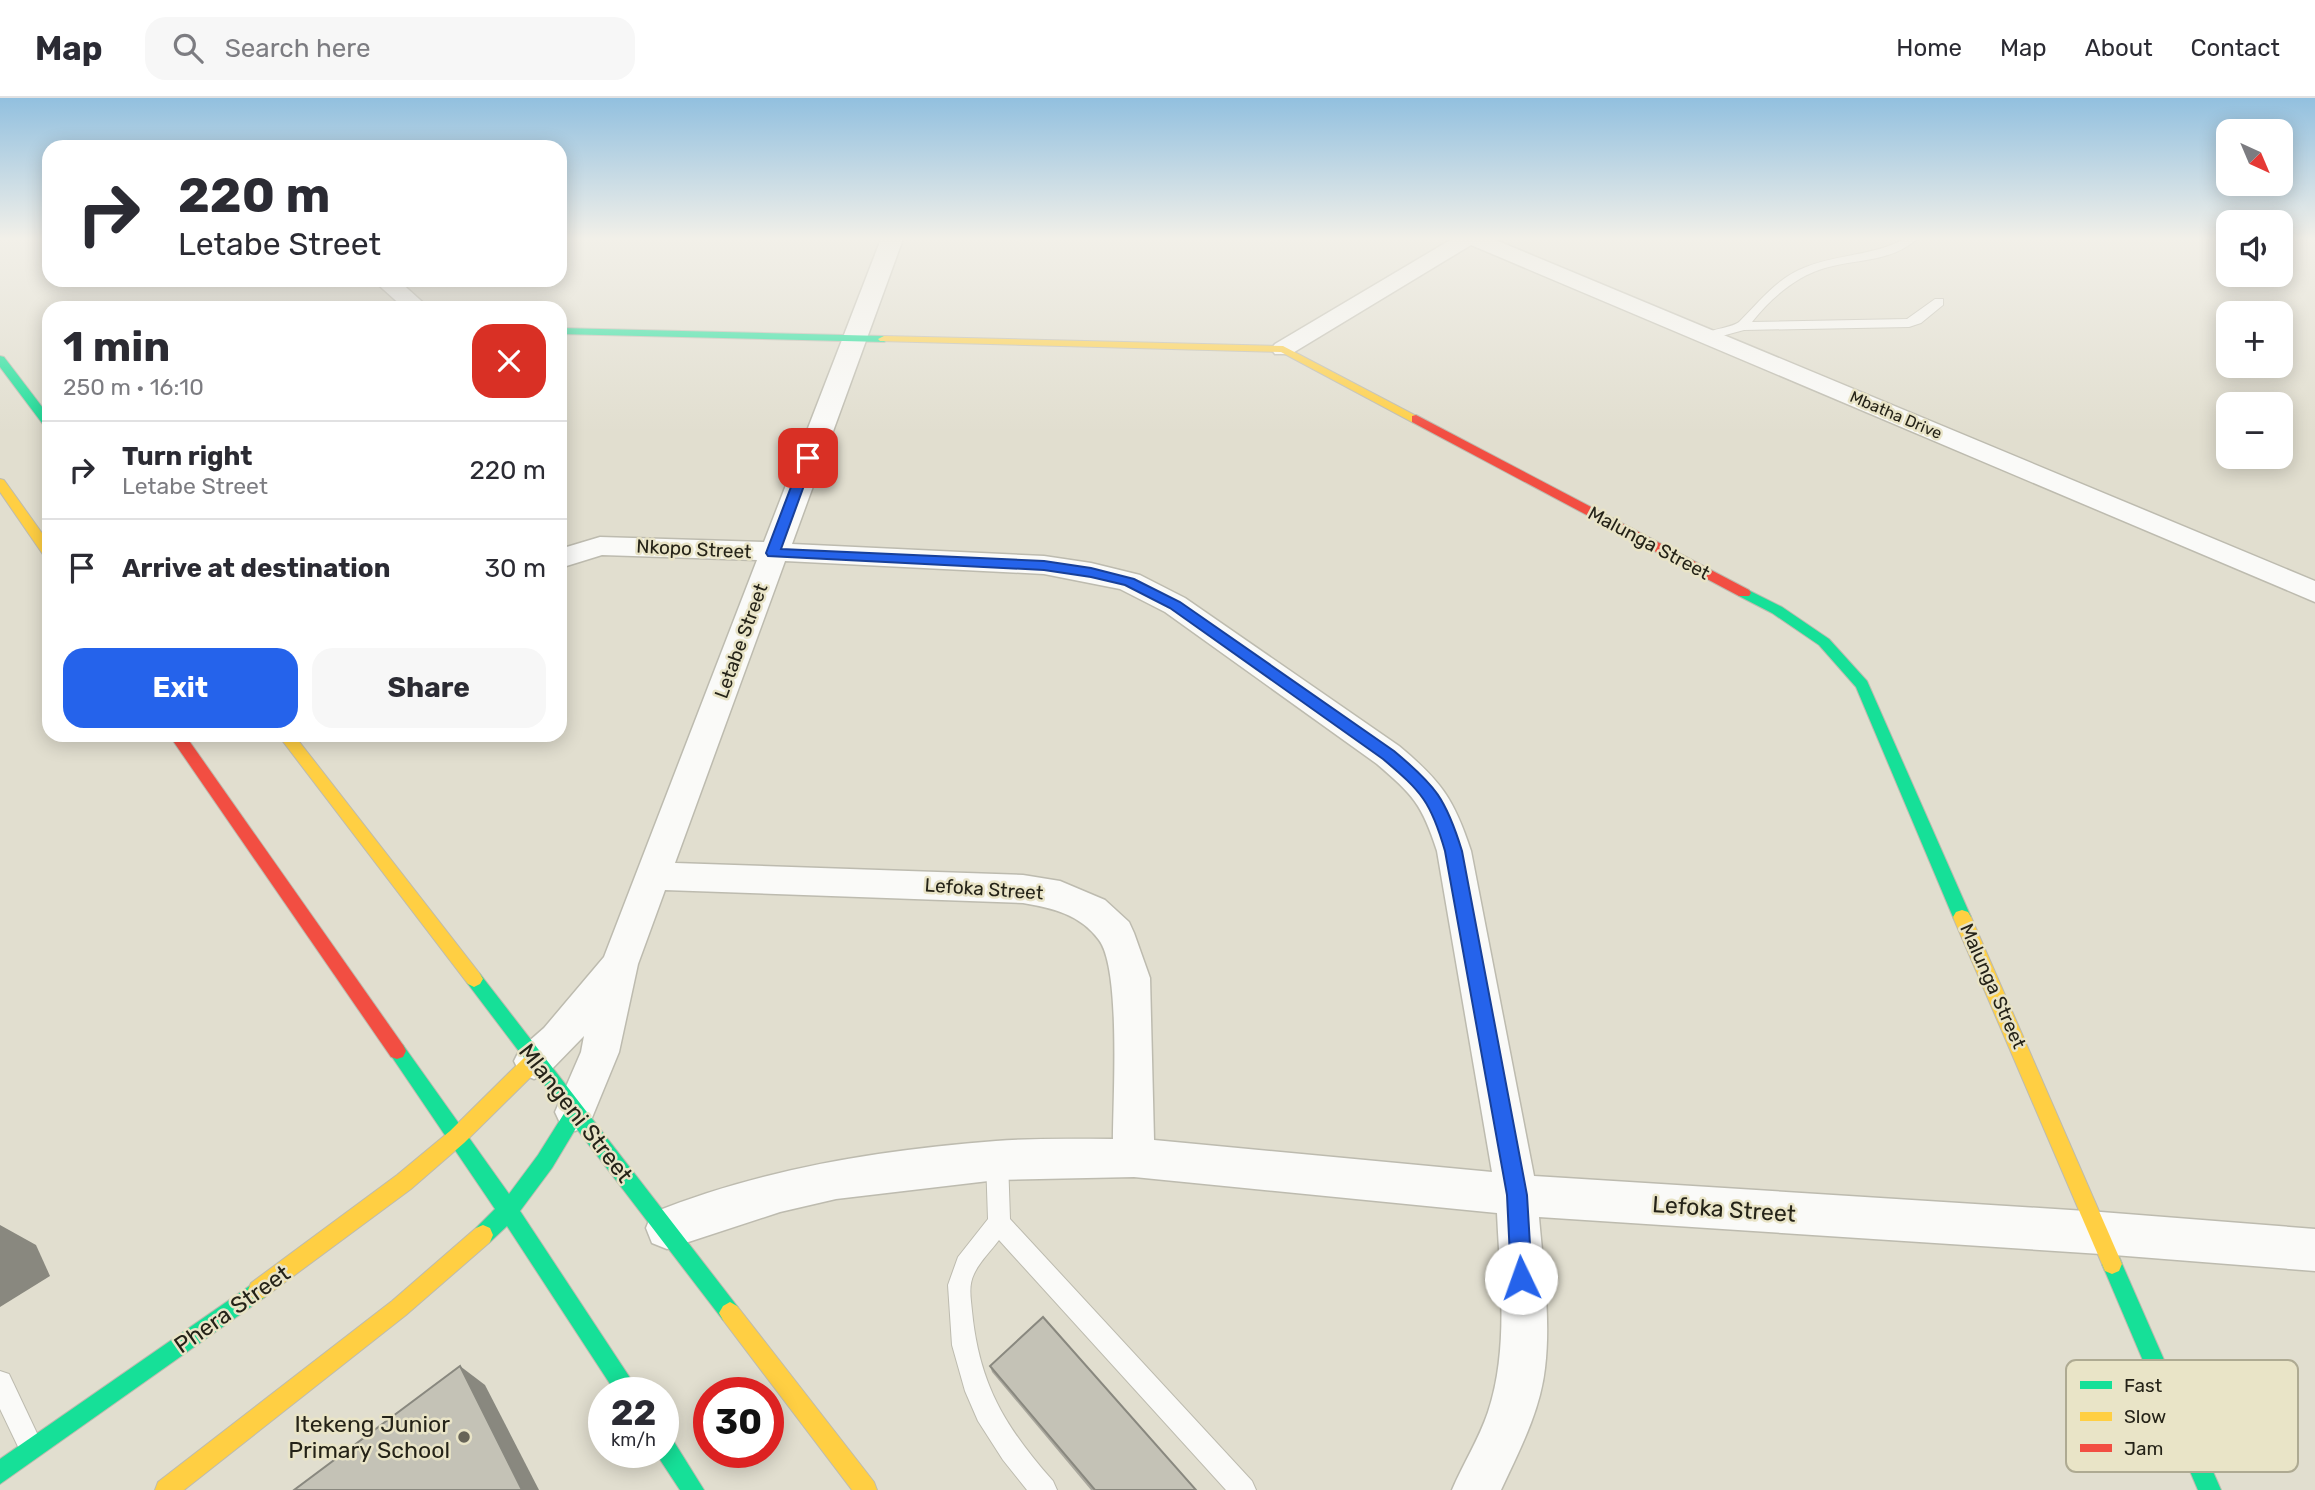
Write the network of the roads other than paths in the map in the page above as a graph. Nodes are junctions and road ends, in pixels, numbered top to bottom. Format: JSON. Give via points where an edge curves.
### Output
{"nodes":[{"id":1,"x":866,"y":304,"type":"edge"},
{"id":2,"x":1358,"y":304,"type":"edge"},
{"id":3,"x":1631,"y":304,"type":"edge"},
{"id":4,"x":1764,"y":304,"type":"edge"},
{"id":5,"x":1937,"y":304,"type":"edge"},
{"id":6,"x":1744,"y":326,"type":"junction"},
{"id":7,"x":567,"y":331,"type":"edge"},
{"id":8,"x":1707,"y":336,"type":"junction"},
{"id":9,"x":852,"y":340,"type":"junction"},
{"id":10,"x":1283,"y":349,"type":"junction"},
{"id":11,"x":0,"y":359,"type":"edge"},
{"id":12,"x":42,"y":415,"type":"edge"},
{"id":13,"x":0,"y":483,"type":"edge"},
{"id":14,"x":42,"y":543,"type":"edge"},
{"id":15,"x":773,"y":553,"type":"junction"},
{"id":16,"x":567,"y":557,"type":"edge"},
{"id":17,"x":2315,"y":592,"type":"edge"},
{"id":18,"x":189,"y":742,"type":"edge"},
{"id":19,"x":291,"y":742,"type":"edge"},
{"id":20,"x":654,"y":876,"type":"junction"},
{"id":21,"x":620,"y":964,"type":"junction"},
{"id":22,"x":534,"y":1061,"type":"junction"},
{"id":23,"x":575,"y":1112,"type":"junction"},
{"id":24,"x":457,"y":1137,"type":"junction"},
{"id":25,"x":1134,"y":1158,"type":"junction"},
{"id":26,"x":997,"y":1160,"type":"junction"},
{"id":27,"x":1517,"y":1195,"type":"junction"},
{"id":28,"x":509,"y":1212,"type":"junction"},
{"id":29,"x":999,"y":1223,"type":"junction"},
{"id":30,"x":667,"y":1228,"type":"junction"},
{"id":31,"x":2101,"y":1233,"type":"junction"},
{"id":32,"x":2315,"y":1250,"type":"edge"},
{"id":33,"x":2155,"y":1360,"type":"edge"},
{"id":34,"x":618,"y":1377,"type":"edge"},
{"id":35,"x":0,"y":1383,"type":"edge"},
{"id":36,"x":33,"y":1450,"type":"junction"},
{"id":37,"x":678,"y":1468,"type":"edge"},
{"id":38,"x":2202,"y":1472,"type":"edge"},
{"id":39,"x":0,"y":1473,"type":"edge"},
{"id":40,"x":166,"y":1490,"type":"edge"},
{"id":41,"x":693,"y":1490,"type":"edge"},
{"id":42,"x":866,"y":1490,"type":"edge"},
{"id":43,"x":1044,"y":1490,"type":"edge"},
{"id":44,"x":1243,"y":1490,"type":"edge"},
{"id":45,"x":1476,"y":1490,"type":"edge"},
{"id":46,"x":2210,"y":1490,"type":"edge"}],
"edges":[{"from":1,"to":9,"type":"street","name":"Letabe Street"},
{"from":2,"to":10,"type":"street"},
{"from":3,"to":8,"type":"street","name":"Mbatha Drive"},
{"from":4,"to":6,"type":"lane"},
{"from":5,"to":6,"type":"lane","via":[[1909,323]]},
{"from":6,"to":8,"type":"lane"},
{"from":7,"to":9,"type":"street","name":"Malunga Street"},
{"from":8,"to":17,"type":"street","name":"Mbatha Drive"},
{"from":9,"to":10,"type":"street","name":"Malunga Street"},
{"from":9,"to":15,"type":"street","name":"Letabe Street"},
{"from":10,"to":31,"type":"street","name":"Malunga Street","via":[[1777,610],[1840,654],[1862,685]]},
{"from":11,"to":12,"type":"street"},
{"from":13,"to":14,"type":"street"},
{"from":15,"to":16,"type":"street","name":"Nkopo Street","via":[[633,545],[600,546]]},
{"from":15,"to":20,"type":"street","name":"Letabe Street"},
{"from":15,"to":27,"type":"street","name":"Nkopo Street","via":[[1044,565],[1130,582],[1175,605],[1420,782],[1442,813],[1454,851]]},
{"from":18,"to":24,"type":"street"},
{"from":19,"to":22,"type":"street","name":"Mlangeni Street"},
{"from":20,"to":21,"type":"street","name":"Letabe Street"},
{"from":20,"to":25,"type":"street","name":"Lefoka Street","via":[[1023,889],[1060,895],[1092,910],[1116,933],[1131,978]]},
{"from":21,"to":22,"type":"street","name":"Letabe Street","via":[[558,1040]]},
{"from":21,"to":23,"type":"street","name":"Letabe Street","via":[[600,1052]]},
{"from":22,"to":23,"type":"street","name":"Mlangeni Street"},
{"from":22,"to":24,"type":"street","name":"Phera Street"},
{"from":23,"to":28,"type":"street"},
{"from":23,"to":30,"type":"street","name":"Mlangeni Street"},
{"from":24,"to":28,"type":"street"},
{"from":24,"to":36,"type":"street","name":"Phera Street","via":[[338,1233]]},
{"from":25,"to":26,"type":"street","name":"Lefoka Street"},
{"from":25,"to":27,"type":"street","name":"Lefoka Street"},
{"from":26,"to":29,"type":"lane"},
{"from":26,"to":30,"type":"street","name":"Lefoka Street","via":[[836,1178]]},
{"from":27,"to":31,"type":"street","name":"Lefoka Street"},
{"from":27,"to":45,"type":"street","name":"Nkopo Street","via":[[1522,1368],[1510,1418]]},
{"from":28,"to":34,"type":"street"},
{"from":28,"to":40,"type":"street","via":[[399,1308]]},
{"from":29,"to":43,"type":"lane","via":[[959,1282],[964,1353],[992,1425]]},
{"from":29,"to":44,"type":"lane"},
{"from":30,"to":42,"type":"street","name":"Mlangeni Street"},
{"from":31,"to":32,"type":"street","name":"Lefoka Street"},
{"from":31,"to":33,"type":"street","name":"Malunga Street"},
{"from":35,"to":36,"type":"lane"},
{"from":36,"to":39,"type":"street","name":"Phera Street"},
{"from":37,"to":41,"type":"street"},
{"from":38,"to":46,"type":"street","name":"Malunga Street"}]}
